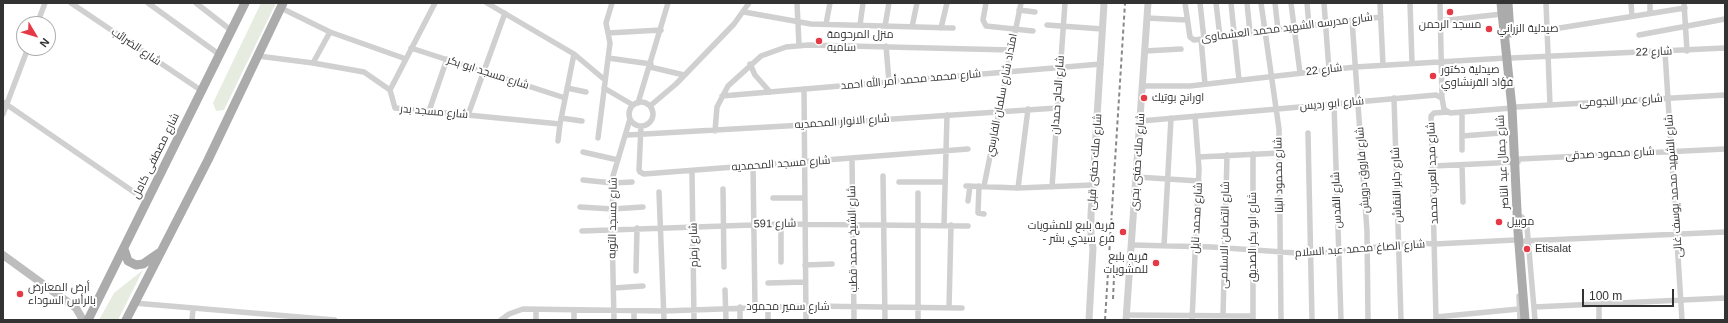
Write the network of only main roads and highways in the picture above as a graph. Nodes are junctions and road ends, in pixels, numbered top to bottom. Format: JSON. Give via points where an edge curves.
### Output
{"nodes":[{"id":1,"x":245,"y":3,"type":"edge"},
{"id":2,"x":1502,"y":3,"type":"edge"},
{"id":3,"x":1508,"y":3,"type":"edge"},
{"id":4,"x":282,"y":6,"type":"edge"},
{"id":5,"x":1508,"y":58,"type":"junction"},
{"id":6,"x":1514,"y":107,"type":"junction"},
{"id":7,"x":1518,"y":161,"type":"junction"},
{"id":8,"x":1521,"y":238,"type":"junction"},
{"id":9,"x":124,"y":249,"type":"junction"},
{"id":10,"x":161,"y":251,"type":"junction"},
{"id":11,"x":3,"y":255,"type":"edge"},
{"id":12,"x":83,"y":320,"type":"edge"},
{"id":13,"x":88,"y":320,"type":"edge"},
{"id":14,"x":129,"y":320,"type":"edge"},
{"id":15,"x":1525,"y":320,"type":"edge"},
{"id":16,"x":1529,"y":320,"type":"edge"}],
"edges":[{"from":1,"to":9,"type":"main road","name":"شارع مصطفى كامل"},
{"from":2,"to":5,"type":"main road","name":"شارع جمال عبد الناصر"},
{"from":3,"to":5,"type":"main road","name":"شارع جمال عبد الناصر"},
{"from":4,"to":10,"type":"main road"},
{"from":5,"to":6,"type":"main road","name":"شارع جمال عبد الناصر"},
{"from":6,"to":7,"type":"main road","name":"شارع جمال عبد الناصر"},
{"from":6,"to":7,"type":"main road","name":"شارع جمال عبد الناصر","via":[[1513,132]]},
{"from":7,"to":8,"type":"main road","name":"شارع جمال عبد الناصر"},
{"from":7,"to":8,"type":"main road","name":"شارع جمال عبد الناصر"},
{"from":8,"to":15,"type":"main road","name":"شارع جمال عبد الناصر"},
{"from":8,"to":16,"type":"main road","name":"شارع جمال عبد الناصر"},
{"from":9,"to":10,"type":"main road","via":[[128,261],[136,265],[144,264]]},
{"from":9,"to":13,"type":"main road","name":"شارع مصطفى كامل"},
{"from":10,"to":14,"type":"main road","via":[[134,303]]},
{"from":11,"to":12,"type":"main road","via":[[76,308]]}]}
